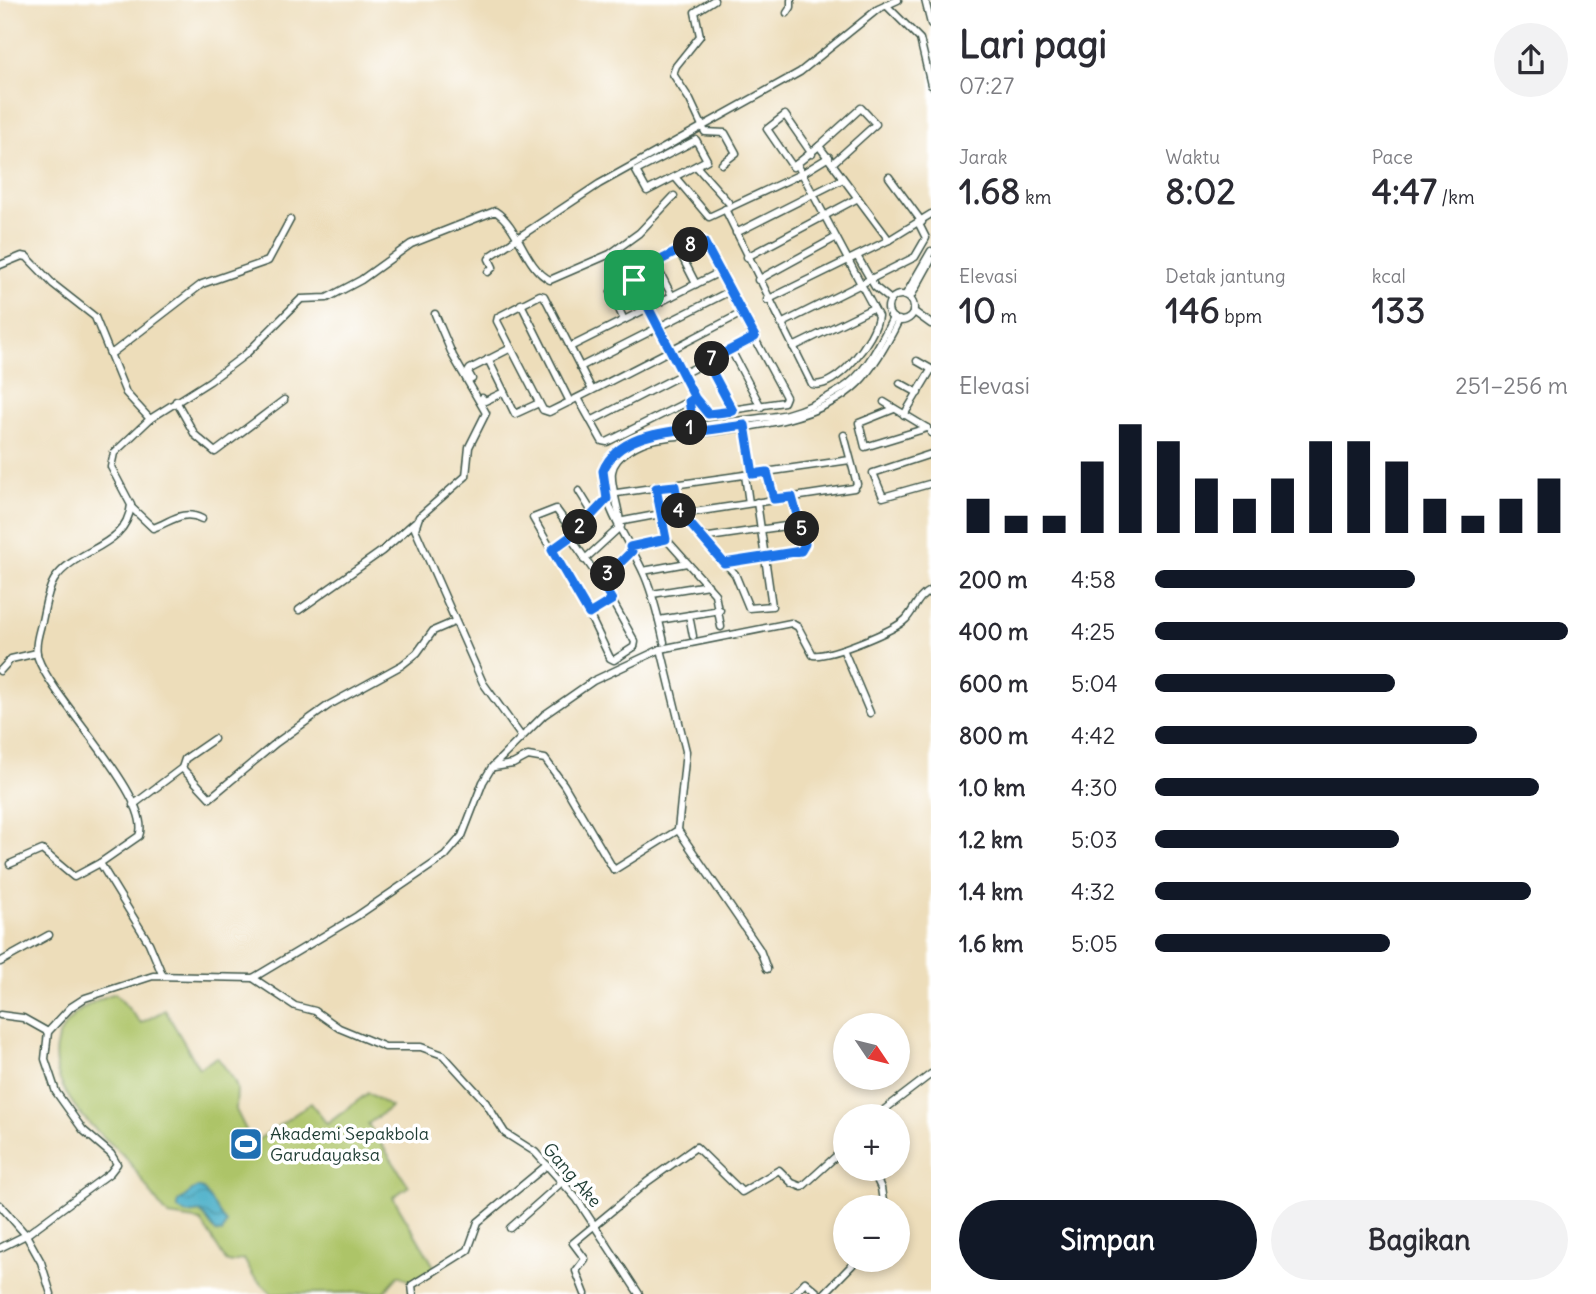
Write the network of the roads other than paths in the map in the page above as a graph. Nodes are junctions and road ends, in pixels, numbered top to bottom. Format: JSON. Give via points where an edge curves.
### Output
{"nodes":[{"id":1,"x":713,"y":0,"type":"edge"},
{"id":2,"x":791,"y":0,"type":"edge"},
{"id":3,"x":874,"y":0,"type":"edge"},
{"id":4,"x":898,"y":0,"type":"edge"},
{"id":5,"x":925,"y":0,"type":"edge"},
{"id":6,"x":886,"y":5,"type":"junction"},
{"id":7,"x":877,"y":9,"type":"junction"},
{"id":8,"x":787,"y":13,"type":"dead end"},
{"id":9,"x":931,"y":24,"type":"edge"},
{"id":10,"x":931,"y":85,"type":"edge"},
{"id":11,"x":702,"y":129,"type":"junction"},
{"id":12,"x":819,"y":146,"type":"junction"},
{"id":13,"x":812,"y":154,"type":"junction"},
{"id":14,"x":832,"y":160,"type":"junction"},
{"id":15,"x":722,"y":164,"type":"dead end"},
{"id":16,"x":797,"y":164,"type":"junction"},
{"id":17,"x":696,"y":166,"type":"junction"},
{"id":18,"x":803,"y":173,"type":"junction"},
{"id":19,"x":675,"y":177,"type":"junction"},
{"id":20,"x":889,"y":177,"type":"dead end"},
{"id":21,"x":843,"y":178,"type":"junction"},
{"id":22,"x":813,"y":195,"type":"junction"},
{"id":23,"x":674,"y":196,"type":"dead end"},
{"id":24,"x":858,"y":198,"type":"junction"},
{"id":25,"x":727,"y":206,"type":"junction"},
{"id":26,"x":931,"y":214,"type":"edge"},
{"id":27,"x":824,"y":216,"type":"junction"},
{"id":28,"x":290,"y":220,"type":"dead end"},
{"id":29,"x":920,"y":223,"type":"junction"},
{"id":30,"x":736,"y":233,"type":"junction"},
{"id":31,"x":835,"y":238,"type":"junction"},
{"id":32,"x":518,"y":239,"type":"junction"},
{"id":33,"x":889,"y":240,"type":"junction"},
{"id":34,"x":679,"y":251,"type":"junction"},
{"id":35,"x":931,"y":251,"type":"edge"},
{"id":36,"x":857,"y":256,"type":"junction"},
{"id":37,"x":747,"y":257,"type":"junction"},
{"id":38,"x":848,"y":260,"type":"junction"},
{"id":39,"x":931,"y":260,"type":"edge"},
{"id":40,"x":655,"y":263,"type":"junction"},
{"id":41,"x":0,"y":265,"type":"edge"},
{"id":42,"x":488,"y":272,"type":"dead end"},
{"id":43,"x":720,"y":272,"type":"junction"},
{"id":44,"x":870,"y":279,"type":"junction"},
{"id":45,"x":634,"y":280,"type":"junction"},
{"id":46,"x":758,"y":280,"type":"junction"},
{"id":47,"x":696,"y":284,"type":"junction"},
{"id":48,"x":860,"y":285,"type":"junction"},
{"id":49,"x":730,"y":291,"type":"junction"},
{"id":50,"x":672,"y":296,"type":"junction"},
{"id":51,"x":907,"y":297,"type":"junction"},
{"id":52,"x":767,"y":300,"type":"junction"},
{"id":53,"x":891,"y":300,"type":"junction"},
{"id":54,"x":522,"y":304,"type":"junction"},
{"id":55,"x":648,"y":307,"type":"junction"},
{"id":56,"x":873,"y":308,"type":"junction"},
{"id":57,"x":913,"y":311,"type":"junction"},
{"id":58,"x":742,"y":313,"type":"junction"},
{"id":59,"x":435,"y":314,"type":"dead end"},
{"id":60,"x":896,"y":319,"type":"junction"},
{"id":61,"x":624,"y":320,"type":"junction"},
{"id":62,"x":781,"y":324,"type":"junction"},
{"id":63,"x":931,"y":324,"type":"edge"},
{"id":64,"x":659,"y":328,"type":"junction"},
{"id":65,"x":755,"y":337,"type":"junction"},
{"id":66,"x":570,"y":347,"type":"junction"},
{"id":67,"x":793,"y":347,"type":"junction"},
{"id":68,"x":511,"y":348,"type":"junction"},
{"id":69,"x":670,"y":350,"type":"junction"},
{"id":70,"x":731,"y":350,"type":"junction"},
{"id":71,"x":111,"y":354,"type":"junction"},
{"id":72,"x":488,"y":359,"type":"junction"},
{"id":73,"x":917,"y":361,"type":"dead end"},
{"id":74,"x":707,"y":362,"type":"junction"},
{"id":75,"x":580,"y":367,"type":"junction"},
{"id":76,"x":931,"y":370,"type":"edge"},
{"id":77,"x":682,"y":374,"type":"junction"},
{"id":78,"x":900,"y":383,"type":"dead end"},
{"id":79,"x":592,"y":390,"type":"junction"},
{"id":80,"x":504,"y":392,"type":"junction"},
{"id":81,"x":918,"y":393,"type":"junction"},
{"id":82,"x":578,"y":398,"type":"junction"},
{"id":83,"x":284,"y":400,"type":"dead end"},
{"id":84,"x":692,"y":400,"type":"junction"},
{"id":85,"x":174,"y":402,"type":"junction"},
{"id":86,"x":539,"y":402,"type":"junction"},
{"id":87,"x":570,"y":402,"type":"junction"},
{"id":88,"x":884,"y":402,"type":"dead end"},
{"id":89,"x":761,"y":407,"type":"junction"},
{"id":90,"x":894,"y":409,"type":"junction"},
{"id":91,"x":733,"y":411,"type":"junction"},
{"id":92,"x":904,"y":415,"type":"junction"},
{"id":93,"x":150,"y":419,"type":"junction"},
{"id":94,"x":591,"y":421,"type":"junction"},
{"id":95,"x":745,"y":425,"type":"junction"},
{"id":96,"x":930,"y":429,"type":"edge"},
{"id":97,"x":694,"y":430,"type":"junction"},
{"id":98,"x":844,"y":435,"type":"dead end"},
{"id":99,"x":931,"y":454,"type":"edge"},
{"id":100,"x":850,"y":460,"type":"junction"},
{"id":101,"x":767,"y":472,"type":"junction"},
{"id":102,"x":753,"y":474,"type":"junction"},
{"id":103,"x":745,"y":475,"type":"junction"},
{"id":104,"x":930,"y":483,"type":"edge"},
{"id":105,"x":675,"y":486,"type":"junction"},
{"id":106,"x":656,"y":488,"type":"junction"},
{"id":107,"x":579,"y":491,"type":"dead end"},
{"id":108,"x":931,"y":491,"type":"edge"},
{"id":109,"x":617,"y":494,"type":"junction"},
{"id":110,"x":792,"y":497,"type":"junction"},
{"id":111,"x":607,"y":499,"type":"junction"},
{"id":112,"x":774,"y":499,"type":"junction"},
{"id":113,"x":753,"y":503,"type":"junction"},
{"id":114,"x":132,"y":508,"type":"junction"},
{"id":115,"x":592,"y":512,"type":"junction"},
{"id":116,"x":661,"y":514,"type":"junction"},
{"id":117,"x":681,"y":514,"type":"junction"},
{"id":118,"x":202,"y":519,"type":"dead end"},
{"id":119,"x":415,"y":522,"type":"junction"},
{"id":120,"x":620,"y":523,"type":"junction"},
{"id":121,"x":800,"y":524,"type":"junction"},
{"id":122,"x":761,"y":528,"type":"junction"},
{"id":123,"x":572,"y":536,"type":"junction"},
{"id":124,"x":702,"y":538,"type":"junction"},
{"id":125,"x":666,"y":539,"type":"junction"},
{"id":126,"x":631,"y":549,"type":"junction"},
{"id":127,"x":552,"y":550,"type":"junction"},
{"id":128,"x":764,"y":556,"type":"junction"},
{"id":129,"x":584,"y":560,"type":"junction"},
{"id":130,"x":687,"y":563,"type":"junction"},
{"id":131,"x":724,"y":563,"type":"junction"},
{"id":132,"x":643,"y":570,"type":"junction"},
{"id":133,"x":601,"y":582,"type":"junction"},
{"id":134,"x":708,"y":585,"type":"junction"},
{"id":135,"x":931,"y":590,"type":"edge"},
{"id":136,"x":652,"y":594,"type":"junction"},
{"id":137,"x":612,"y":600,"type":"junction"},
{"id":138,"x":720,"y":610,"type":"junction"},
{"id":139,"x":299,"y":611,"type":"dead end"},
{"id":140,"x":589,"y":614,"type":"junction"},
{"id":141,"x":689,"y":615,"type":"junction"},
{"id":142,"x":659,"y":620,"type":"junction"},
{"id":143,"x":454,"y":622,"type":"junction"},
{"id":144,"x":721,"y":627,"type":"dead end"},
{"id":145,"x":693,"y":636,"type":"dead end"},
{"id":146,"x":662,"y":646,"type":"junction"},
{"id":147,"x":843,"y":649,"type":"junction"},
{"id":148,"x":37,"y":653,"type":"junction"},
{"id":149,"x":0,"y":671,"type":"edge"},
{"id":150,"x":870,"y":713,"type":"dead end"},
{"id":151,"x":521,"y":736,"type":"junction"},
{"id":152,"x":214,"y":739,"type":"dead end"},
{"id":153,"x":182,"y":768,"type":"junction"},
{"id":154,"x":492,"y":768,"type":"junction"},
{"id":155,"x":133,"y":805,"type":"junction"},
{"id":156,"x":678,"y":830,"type":"junction"},
{"id":157,"x":100,"y":863,"type":"junction"},
{"id":158,"x":10,"y":864,"type":"dead end"},
{"id":159,"x":49,"y":935,"type":"dead end"},
{"id":160,"x":0,"y":962,"type":"edge"},
{"id":161,"x":767,"y":969,"type":"dead end"},
{"id":162,"x":162,"y":974,"type":"junction"},
{"id":163,"x":253,"y":978,"type":"junction"},
{"id":164,"x":0,"y":1015,"type":"edge"},
{"id":165,"x":48,"y":1032,"type":"junction"},
{"id":166,"x":931,"y":1074,"type":"edge"},
{"id":167,"x":892,"y":1104,"type":"edge"},
{"id":168,"x":833,"y":1159,"type":"edge"},
{"id":169,"x":547,"y":1165,"type":"junction"},
{"id":170,"x":562,"y":1182,"type":"junction"},
{"id":171,"x":0,"y":1205,"type":"edge"},
{"id":172,"x":594,"y":1224,"type":"junction"},
{"id":173,"x":510,"y":1228,"type":"dead end"},
{"id":174,"x":26,"y":1235,"type":"junction"},
{"id":175,"x":0,"y":1248,"type":"edge"},
{"id":176,"x":845,"y":1272,"type":"edge"},
{"id":177,"x":51,"y":1294,"type":"edge"},
{"id":178,"x":413,"y":1294,"type":"edge"},
{"id":179,"x":585,"y":1294,"type":"edge"},
{"id":180,"x":639,"y":1294,"type":"edge"},
{"id":181,"x":794,"y":1294,"type":"edge"},
{"id":182,"x":822,"y":1294,"type":"edge"}],
"edges":[{"from":1,"to":11,"type":"street","via":[[695,12],[700,36],[673,71]]},
{"from":2,"to":8,"type":"street"},
{"from":3,"to":7,"type":"street"},
{"from":4,"to":6,"type":"street"},
{"from":5,"to":9,"type":"street"},
{"from":6,"to":7,"type":"street"},
{"from":6,"to":10,"type":"street","via":[[915,31]]},
{"from":7,"to":11,"type":"street","via":[[800,72]]},
{"from":11,"to":15,"type":"street","via":[[707,134],[725,133],[736,148]]},
{"from":11,"to":32,"type":"street","via":[[599,184]]},
{"from":12,"to":13,"type":"street"},
{"from":12,"to":14,"type":"street"},
{"from":12,"to":14,"type":"street","via":[[861,108],[876,124]]},
{"from":13,"to":16,"type":"street"},
{"from":13,"to":16,"type":"street","via":[[785,115],[767,129],[793,167]]},
{"from":14,"to":18,"type":"street"},
{"from":14,"to":21,"type":"street"},
{"from":16,"to":18,"type":"street"},
{"from":17,"to":19,"type":"street"},
{"from":17,"to":19,"type":"street","via":[[707,160],[696,140],[636,171],[647,191]]},
{"from":17,"to":25,"type":"street"},
{"from":18,"to":22,"type":"street"},
{"from":18,"to":25,"type":"street"},
{"from":19,"to":25,"type":"street","via":[[709,217]]},
{"from":20,"to":29,"type":"street"},
{"from":21,"to":22,"type":"street"},
{"from":21,"to":24,"type":"street"},
{"from":22,"to":27,"type":"street"},
{"from":22,"to":30,"type":"street"},
{"from":23,"to":32,"type":"street","via":[[639,233],[610,254],[551,280],[538,270]]},
{"from":24,"to":27,"type":"street"},
{"from":24,"to":33,"type":"street"},
{"from":25,"to":30,"type":"street"},
{"from":26,"to":29,"type":"street"},
{"from":27,"to":31,"type":"street"},
{"from":27,"to":37,"type":"street"},
{"from":28,"to":71,"type":"street","via":[[268,261],[202,284]]},
{"from":29,"to":33,"type":"street"},
{"from":29,"to":44,"type":"street","via":[[926,238],[918,254]]},
{"from":30,"to":37,"type":"street"},
{"from":31,"to":38,"type":"street"},
{"from":31,"to":46,"type":"street"},
{"from":32,"to":42,"type":"street","via":[[490,256],[493,267]]},
{"from":32,"to":85,"type":"street","via":[[502,215],[492,211],[411,244],[327,298],[301,299],[246,354]]},
{"from":33,"to":36,"type":"street"},
{"from":34,"to":40,"type":"street"},
{"from":34,"to":43,"type":"street","via":[[702,240]]},
{"from":34,"to":47,"type":"street"},
{"from":35,"to":51,"type":"street"},
{"from":36,"to":38,"type":"street"},
{"from":36,"to":44,"type":"street"},
{"from":37,"to":46,"type":"street"},
{"from":38,"to":48,"type":"street"},
{"from":38,"to":52,"type":"street"},
{"from":39,"to":51,"type":"street"},
{"from":40,"to":45,"type":"street","via":[[635,273]]},
{"from":40,"to":50,"type":"street"},
{"from":41,"to":71,"type":"street","via":[[22,256],[37,267],[91,312]]},
{"from":43,"to":47,"type":"street"},
{"from":43,"to":49,"type":"street"},
{"from":44,"to":48,"type":"street"},
{"from":44,"to":53,"type":"street"},
{"from":45,"to":55,"type":"street"},
{"from":45,"to":61,"type":"street","via":[[611,292]]},
{"from":46,"to":52,"type":"street"},
{"from":47,"to":50,"type":"street"},
{"from":48,"to":56,"type":"street"},
{"from":48,"to":62,"type":"street"},
{"from":49,"to":58,"type":"street"},
{"from":49,"to":64,"type":"street"},
{"from":50,"to":55,"type":"street"},
{"from":51,"to":53,"type":"street"},
{"from":51,"to":57,"type":"street"},
{"from":52,"to":62,"type":"street"},
{"from":53,"to":60,"type":"street","via":[[889,312]]},
{"from":54,"to":66,"type":"street","via":[[544,296]]},
{"from":54,"to":68,"type":"street","via":[[496,319]]},
{"from":54,"to":87,"type":"street"},
{"from":55,"to":61,"type":"street"},
{"from":55,"to":64,"type":"street"},
{"from":56,"to":67,"type":"street"},
{"from":56,"to":67,"type":"street","via":[[876,325],[840,376],[814,386]]},
{"from":57,"to":60,"type":"street","via":[[908,318]]},
{"from":57,"to":63,"type":"street"},
{"from":58,"to":65,"type":"street"},
{"from":58,"to":69,"type":"street"},
{"from":59,"to":119,"type":"street","via":[[484,416],[469,447],[467,477]]},
{"from":60,"to":95,"type":"street","via":[[868,371],[847,392],[799,415]]},
{"from":60,"to":97,"type":"street","via":[[859,373],[833,394],[788,414]]},
{"from":61,"to":66,"type":"street"},
{"from":62,"to":67,"type":"street"},
{"from":64,"to":69,"type":"street"},
{"from":64,"to":75,"type":"street"},
{"from":65,"to":70,"type":"street"},
{"from":65,"to":89,"type":"street","via":[[786,397],[779,404]]},
{"from":66,"to":75,"type":"street"},
{"from":68,"to":72,"type":"street"},
{"from":68,"to":86,"type":"street"},
{"from":69,"to":77,"type":"street"},
{"from":69,"to":79,"type":"street"},
{"from":70,"to":74,"type":"street"},
{"from":70,"to":89,"type":"street"},
{"from":71,"to":93,"type":"street","via":[[126,393]]},
{"from":72,"to":80,"type":"street"},
{"from":72,"to":80,"type":"street","via":[[468,372],[484,401]]},
{"from":73,"to":76,"type":"street"},
{"from":74,"to":77,"type":"street"},
{"from":74,"to":91,"type":"street"},
{"from":75,"to":79,"type":"street"},
{"from":76,"to":81,"type":"street"},
{"from":77,"to":84,"type":"street"},
{"from":77,"to":94,"type":"street"},
{"from":78,"to":81,"type":"street"},
{"from":79,"to":82,"type":"street"},
{"from":80,"to":86,"type":"street","via":[[515,414]]},
{"from":81,"to":92,"type":"street"},
{"from":82,"to":87,"type":"street"},
{"from":82,"to":94,"type":"street"},
{"from":83,"to":85,"type":"street","via":[[215,452],[195,435]]},
{"from":84,"to":91,"type":"street","via":[[708,414]]},
{"from":84,"to":94,"type":"street","via":[[607,442],[601,441]]},
{"from":84,"to":97,"type":"street"},
{"from":85,"to":93,"type":"street"},
{"from":86,"to":87,"type":"street","via":[[549,412]]},
{"from":88,"to":90,"type":"street"},
{"from":89,"to":91,"type":"street"},
{"from":90,"to":92,"type":"street"},
{"from":90,"to":96,"type":"street","via":[[859,423],[865,447]]},
{"from":92,"to":96,"type":"street"},
{"from":93,"to":114,"type":"street","via":[[111,460]]},
{"from":95,"to":97,"type":"street"},
{"from":95,"to":102,"type":"street"},
{"from":97,"to":109,"type":"street","via":[[647,440],[624,454],[611,473]]},
{"from":97,"to":111,"type":"street","via":[[644,436],[623,449],[603,471]]},
{"from":98,"to":100,"type":"street"},
{"from":99,"to":104,"type":"street","via":[[873,473],[883,497]]},
{"from":100,"to":101,"type":"street"},
{"from":100,"to":110,"type":"street","via":[[855,488]]},
{"from":101,"to":102,"type":"street"},
{"from":101,"to":112,"type":"street"},
{"from":102,"to":103,"type":"street"},
{"from":103,"to":105,"type":"street"},
{"from":103,"to":113,"type":"street"},
{"from":104,"to":108,"type":"street"},
{"from":105,"to":106,"type":"street"},
{"from":105,"to":117,"type":"street"},
{"from":106,"to":109,"type":"street"},
{"from":106,"to":116,"type":"street"},
{"from":107,"to":115,"type":"street"},
{"from":109,"to":111,"type":"street"},
{"from":109,"to":120,"type":"street"},
{"from":110,"to":112,"type":"street"},
{"from":110,"to":121,"type":"street"},
{"from":111,"to":115,"type":"street"},
{"from":111,"to":120,"type":"street"},
{"from":112,"to":113,"type":"street"},
{"from":113,"to":117,"type":"street"},
{"from":113,"to":122,"type":"street"},
{"from":114,"to":118,"type":"street","via":[[153,528],[180,515]]},
{"from":114,"to":148,"type":"street","via":[[117,537],[77,558],[54,580]]},
{"from":115,"to":123,"type":"street"},
{"from":116,"to":120,"type":"street"},
{"from":116,"to":125,"type":"street"},
{"from":117,"to":124,"type":"street"},
{"from":119,"to":139,"type":"street"},
{"from":119,"to":143,"type":"street"},
{"from":120,"to":126,"type":"street"},
{"from":120,"to":129,"type":"street"},
{"from":121,"to":122,"type":"street"},
{"from":121,"to":128,"type":"street","via":[[803,550]]},
{"from":122,"to":124,"type":"street"},
{"from":122,"to":128,"type":"street"},
{"from":123,"to":127,"type":"street"},
{"from":123,"to":127,"type":"street","via":[[556,509],[534,516]]},
{"from":123,"to":129,"type":"street"},
{"from":124,"to":131,"type":"street"},
{"from":125,"to":126,"type":"street"},
{"from":125,"to":130,"type":"street"},
{"from":126,"to":132,"type":"street"},
{"from":126,"to":133,"type":"street"},
{"from":127,"to":140,"type":"street"},
{"from":128,"to":131,"type":"street"},
{"from":128,"to":131,"type":"street","via":[[772,606],[763,608],[746,607],[741,584]]},
{"from":129,"to":133,"type":"street"},
{"from":130,"to":132,"type":"street"},
{"from":130,"to":134,"type":"street"},
{"from":132,"to":136,"type":"street"},
{"from":133,"to":137,"type":"street"},
{"from":134,"to":136,"type":"street"},
{"from":134,"to":138,"type":"street"},
{"from":135,"to":147,"type":"street","via":[[898,625]]},
{"from":136,"to":142,"type":"street"},
{"from":137,"to":140,"type":"street"},
{"from":137,"to":140,"type":"street","via":[[635,642],[634,648],[618,659],[610,658]]},
{"from":138,"to":141,"type":"street"},
{"from":138,"to":144,"type":"street"},
{"from":141,"to":142,"type":"street"},
{"from":141,"to":145,"type":"street"},
{"from":142,"to":146,"type":"street"},
{"from":143,"to":151,"type":"street","via":[[483,683]]},
{"from":143,"to":153,"type":"street","via":[[433,631],[402,665],[329,705],[210,798]]},
{"from":146,"to":147,"type":"street","via":[[791,623],[798,627],[813,655]]},
{"from":146,"to":151,"type":"street","via":[[593,681]]},
{"from":146,"to":156,"type":"street","via":[[686,751]]},
{"from":147,"to":150,"type":"street"},
{"from":148,"to":149,"type":"street","via":[[11,659]]},
{"from":148,"to":155,"type":"street","via":[[54,687],[118,774]]},
{"from":151,"to":154,"type":"street"},
{"from":152,"to":153,"type":"street","via":[[185,759]]},
{"from":153,"to":155,"type":"street"},
{"from":154,"to":156,"type":"street","via":[[528,756],[545,759],[614,870]]},
{"from":154,"to":163,"type":"street","via":[[462,836],[445,856]]},
{"from":155,"to":157,"type":"street","via":[[141,826],[139,836]]},
{"from":156,"to":161,"type":"street","via":[[760,950]]},
{"from":157,"to":158,"type":"street","via":[[74,877],[42,850]]},
{"from":157,"to":162,"type":"street","via":[[149,943]]},
{"from":159,"to":160,"type":"street"},
{"from":162,"to":163,"type":"street"},
{"from":162,"to":165,"type":"street","via":[[85,998]]},
{"from":163,"to":169,"type":"street","name":"Gang Ake","via":[[295,1006],[315,1011],[339,1028],[385,1047],[421,1047],[443,1055],[484,1100],[505,1133]]},
{"from":164,"to":165,"type":"street","via":[[23,1018]]},
{"from":165,"to":174,"type":"street","via":[[45,1059],[56,1092],[83,1130],[117,1164]]},
{"from":166,"to":167,"type":"street"},
{"from":168,"to":172,"type":"street","via":[[802,1187],[779,1170],[742,1192],[696,1147]]},
{"from":169,"to":170,"type":"street","name":"Gang Ake"},
{"from":169,"to":178,"type":"street","via":[[478,1222],[468,1250],[412,1285]]},
{"from":170,"to":172,"type":"street","name":"Gang Ake"},
{"from":170,"to":173,"type":"street"},
{"from":171,"to":174,"type":"street"},
{"from":172,"to":179,"type":"street","via":[[573,1243],[585,1259],[576,1271]]},
{"from":172,"to":180,"type":"street","name":"Gang Ake"},
{"from":174,"to":175,"type":"street"},
{"from":174,"to":177,"type":"street"},
{"from":176,"to":182,"type":"street"},
{"from":181,"to":182,"type":"street","via":[[805,1282]]}]}
